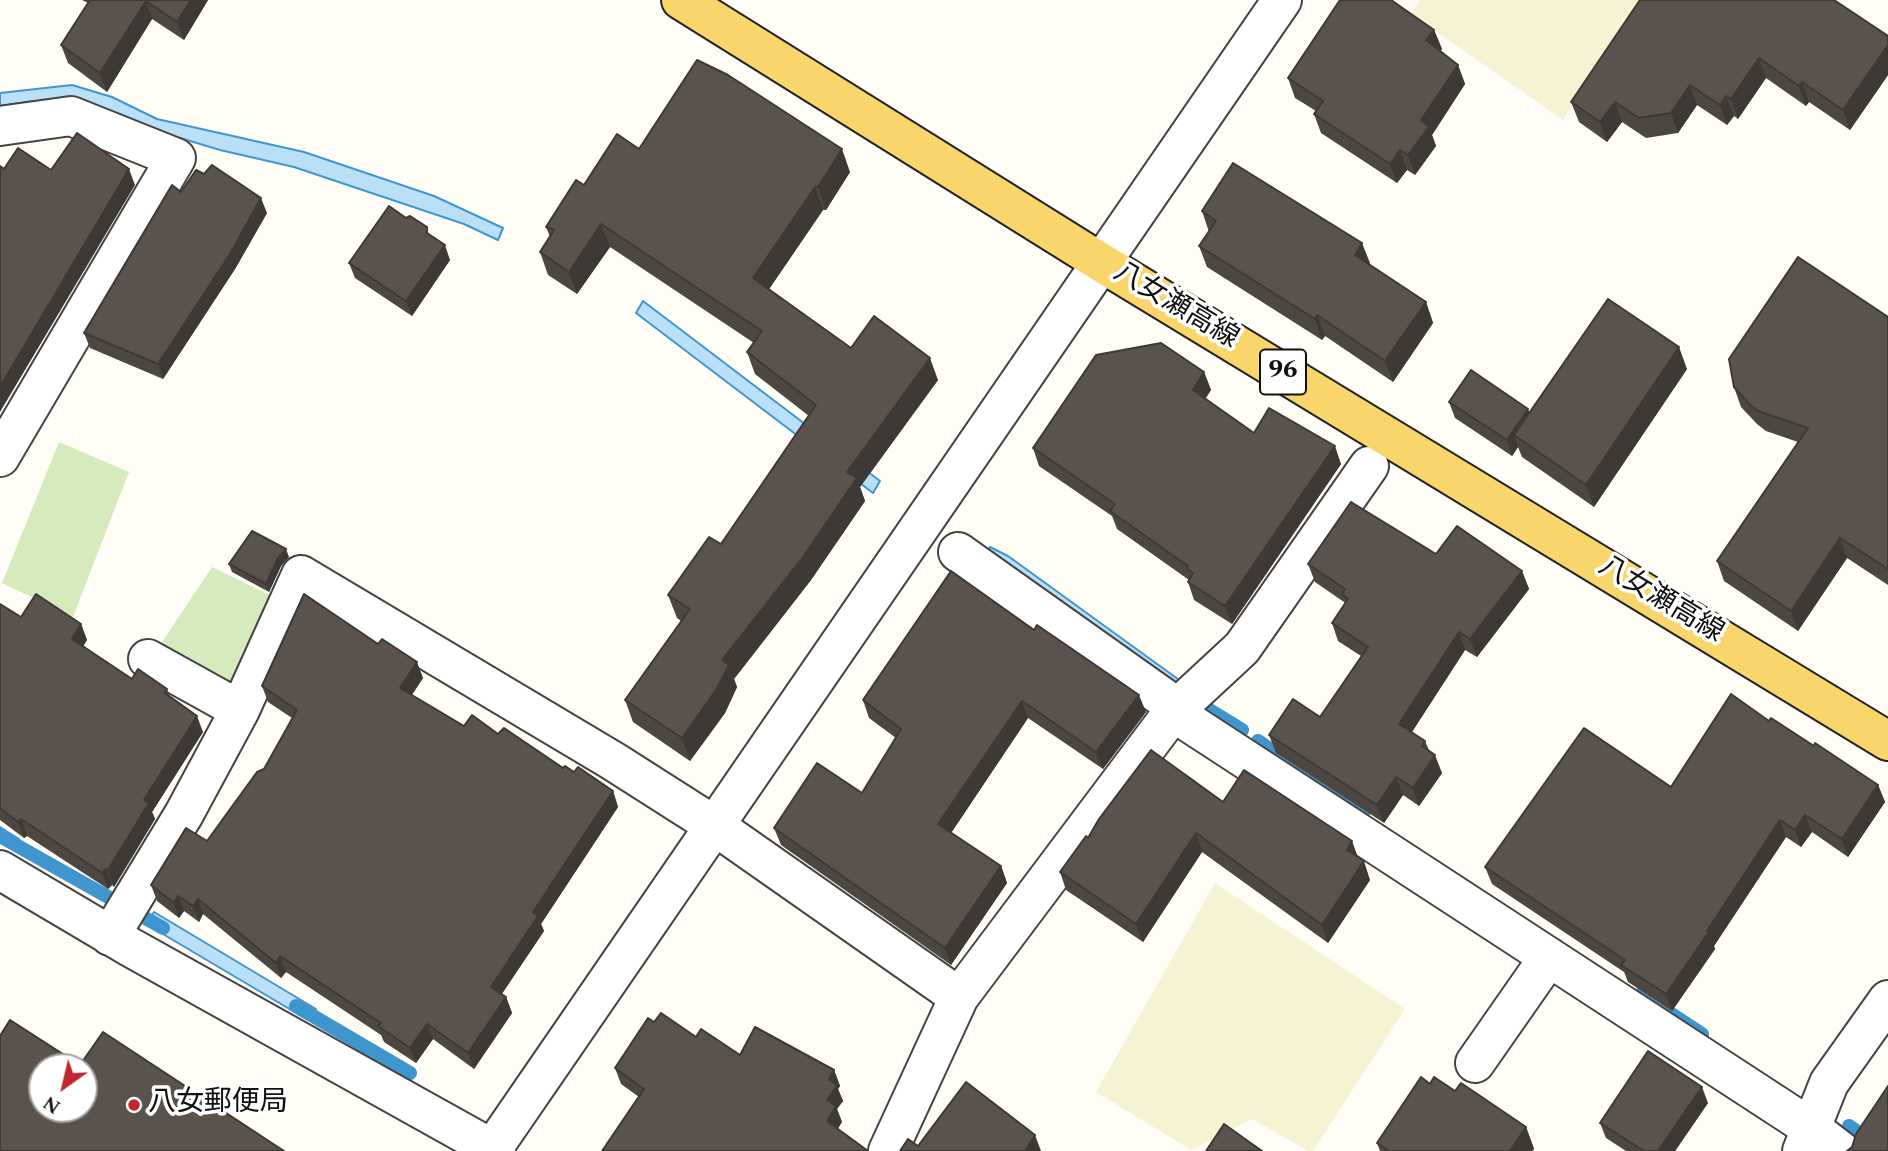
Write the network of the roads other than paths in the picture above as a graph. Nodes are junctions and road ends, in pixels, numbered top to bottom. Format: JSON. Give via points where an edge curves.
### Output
{"nodes":[{"id":1,"x":681,"y":0,"type":"edge"},
{"id":2,"x":1282,"y":0,"type":"edge"},
{"id":3,"x":0,"y":126,"type":"edge"},
{"id":4,"x":1102,"y":263,"type":"junction"},
{"id":5,"x":1,"y":452,"type":"edge"},
{"id":6,"x":1368,"y":466,"type":"dead end"},
{"id":7,"x":958,"y":552,"type":"dead end"},
{"id":8,"x":148,"y":659,"type":"dead end"},
{"id":9,"x":240,"y":710,"type":"junction"},
{"id":10,"x":1173,"y":712,"type":"junction"},
{"id":11,"x":1888,"y":741,"type":"edge"},
{"id":12,"x":715,"y":826,"type":"junction"},
{"id":13,"x":0,"y":870,"type":"edge"},
{"id":14,"x":110,"y":936,"type":"junction"},
{"id":15,"x":1549,"y":957,"type":"junction"},
{"id":16,"x":960,"y":997,"type":"junction"},
{"id":17,"x":1888,"y":1000,"type":"edge"},
{"id":18,"x":1475,"y":1063,"type":"dead end"},
{"id":19,"x":1806,"y":1140,"type":"edge"},
{"id":20,"x":493,"y":1150,"type":"edge"},
{"id":21,"x":888,"y":1151,"type":"edge"},
{"id":22,"x":1841,"y":1151,"type":"edge"}],
"edges":[{"from":1,"to":4,"type":"main road","name":"八女瀬高線","number":"96"},
{"from":2,"to":4,"type":"street"},
{"from":3,"to":5,"type":"street","via":[[71,116],[176,158]]},
{"from":4,"to":11,"type":"main road","name":"八女瀬高線","number":"96"},
{"from":4,"to":12,"type":"street"},
{"from":6,"to":10,"type":"street","via":[[1242,648]]},
{"from":7,"to":10,"type":"street","via":[[1168,701]]},
{"from":8,"to":9,"type":"street"},
{"from":9,"to":12,"type":"street","via":[[301,575]]},
{"from":9,"to":14,"type":"street"},
{"from":10,"to":15,"type":"street"},
{"from":10,"to":16,"type":"street"},
{"from":12,"to":16,"type":"street"},
{"from":12,"to":20,"type":"street"},
{"from":13,"to":14,"type":"street"},
{"from":14,"to":20,"type":"street"},
{"from":15,"to":18,"type":"street"},
{"from":15,"to":19,"type":"street"},
{"from":16,"to":21,"type":"street"},
{"from":17,"to":19,"type":"street","via":[[1829,1083]]},
{"from":19,"to":22,"type":"street"}]}
